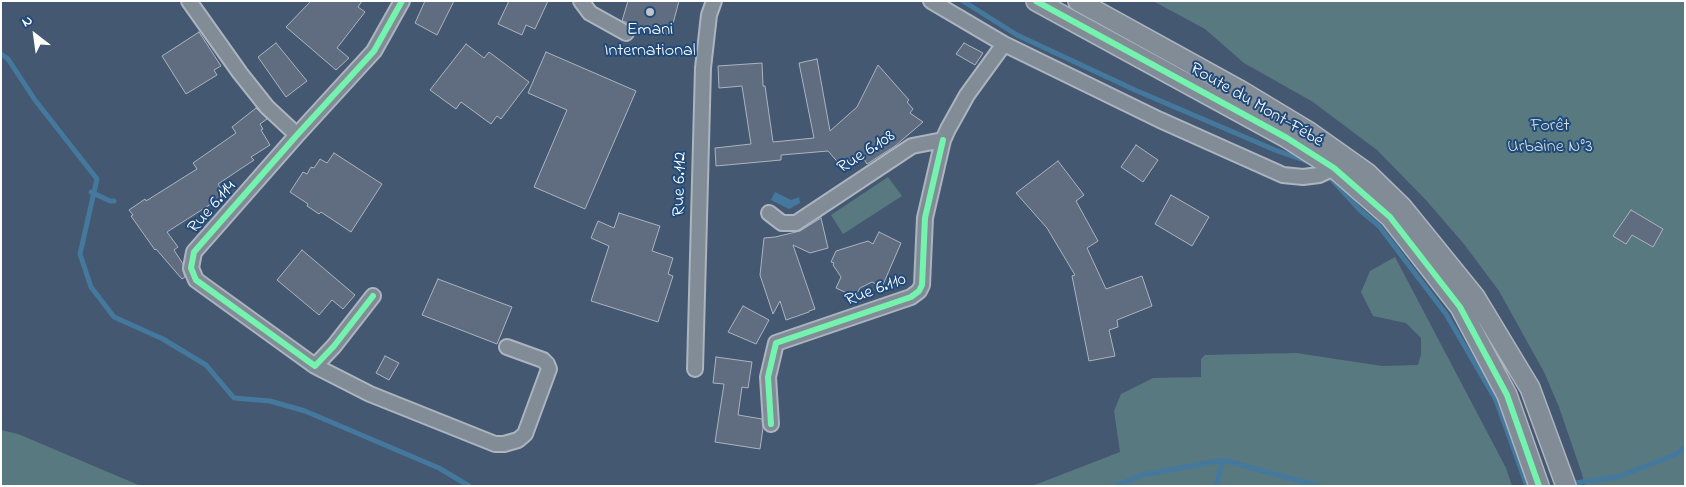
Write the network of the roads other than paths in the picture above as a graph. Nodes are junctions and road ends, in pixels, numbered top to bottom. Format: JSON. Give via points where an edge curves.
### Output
{"nodes":[{"id":1,"x":189,"y":1,"type":"edge"},
{"id":2,"x":402,"y":1,"type":"edge"},
{"id":3,"x":581,"y":1,"type":"edge"},
{"id":4,"x":714,"y":1,"type":"edge"},
{"id":5,"x":931,"y":1,"type":"edge"},
{"id":6,"x":1036,"y":1,"type":"edge"},
{"id":7,"x":1078,"y":1,"type":"edge"},
{"id":8,"x":626,"y":33,"type":"dead end"},
{"id":9,"x":1004,"y":44,"type":"junction"},
{"id":10,"x":296,"y":135,"type":"junction"},
{"id":11,"x":943,"y":140,"type":"junction"},
{"id":12,"x":1334,"y":168,"type":"junction"},
{"id":13,"x":769,"y":213,"type":"dead end"},
{"id":14,"x":373,"y":296,"type":"dead end"},
{"id":15,"x":507,"y":347,"type":"dead end"},
{"id":16,"x":315,"y":366,"type":"junction"},
{"id":17,"x":695,"y":369,"type":"dead end"},
{"id":18,"x":771,"y":424,"type":"dead end"},
{"id":19,"x":1539,"y":486,"type":"edge"},
{"id":20,"x":1566,"y":486,"type":"edge"}],
"edges":[{"from":1,"to":10,"type":"street","via":[[267,107]]},
{"from":2,"to":10,"type":"street","name":"Rue 6.114","via":[[374,52]]},
{"from":3,"to":8,"type":"street","via":[[590,13]]},
{"from":4,"to":17,"type":"street","name":"Rue 6.112","via":[[709,15],[703,68]]},
{"from":5,"to":9,"type":"street"},
{"from":6,"to":12,"type":"street","name":"Route du Mont-Fébé","via":[[1279,134]]},
{"from":7,"to":20,"type":"street","name":"Route du Mont-Fébé","via":[[1309,132],[1367,173],[1402,207],[1476,297],[1530,388]]},
{"from":9,"to":11,"type":"street","via":[[967,96]]},
{"from":9,"to":12,"type":"street","via":[[1283,175],[1319,175]]},
{"from":10,"to":16,"type":"street","name":"Rue 6.114","via":[[194,252],[191,268],[196,280]]},
{"from":11,"to":13,"type":"street","name":"Rue 6.108","via":[[912,146],[796,223],[782,223]]},
{"from":11,"to":18,"type":"street","name":"Rue 6.110","via":[[925,218],[919,291],[911,297],[776,343],[768,377]]},
{"from":12,"to":19,"type":"street","name":"Route du Mont-Fébé","via":[[1390,217],[1460,307],[1507,395]]},
{"from":14,"to":16,"type":"street"},
{"from":15,"to":16,"type":"street","name":"Rue 6.114","via":[[543,360],[549,369],[524,434],[518,440],[504,444],[494,444],[370,394]]}]}
